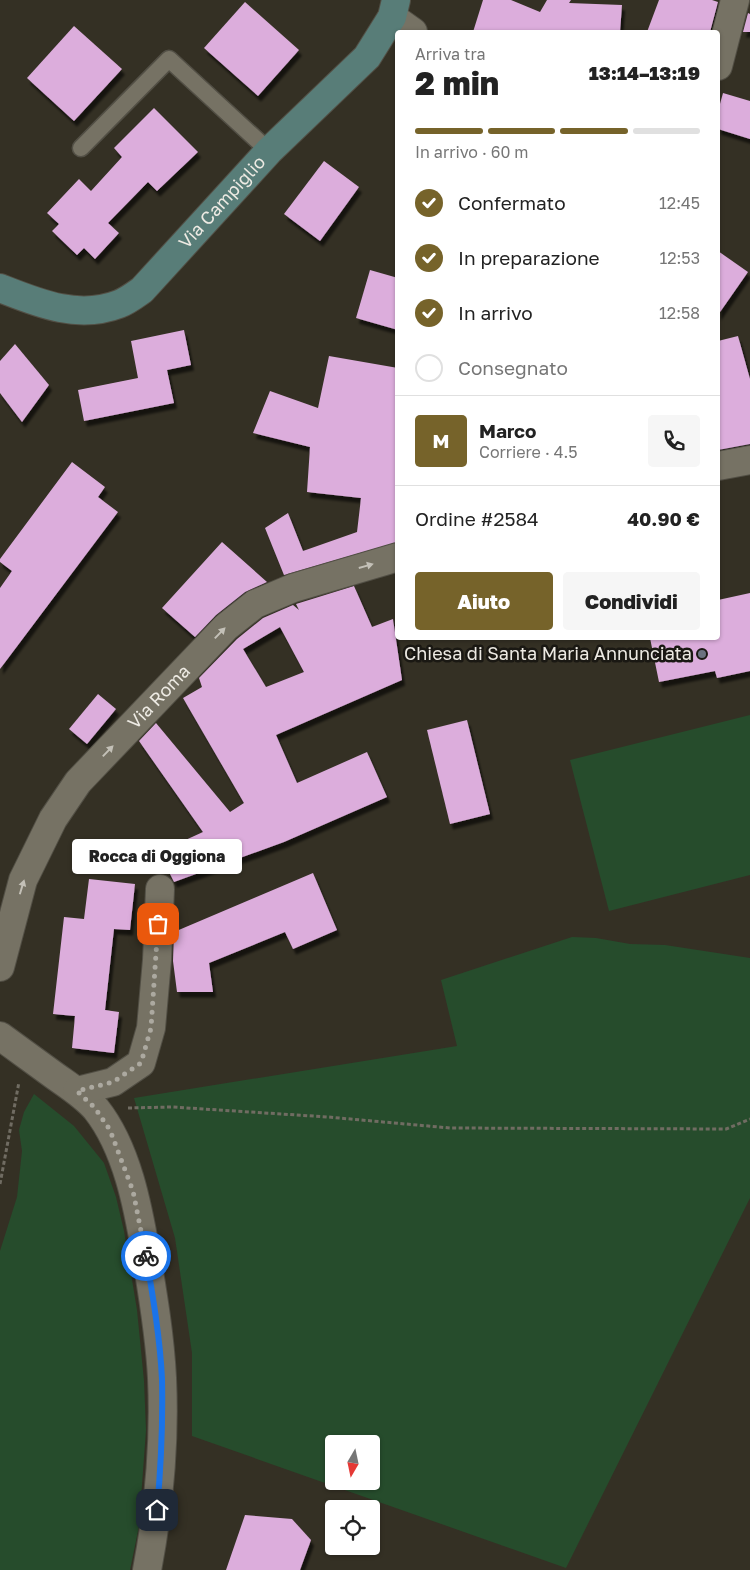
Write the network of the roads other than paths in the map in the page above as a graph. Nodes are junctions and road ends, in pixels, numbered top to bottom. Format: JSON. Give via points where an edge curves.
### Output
{"nodes":[{"id":1,"x":735,"y":0,"type":"edge"},
{"id":2,"x":400,"y":16,"type":"edge"},
{"id":3,"x":720,"y":58,"type":"edge"},
{"id":4,"x":81,"y":148,"type":"dead end"},
{"id":5,"x":270,"y":151,"type":"junction"},
{"id":6,"x":0,"y":288,"type":"edge"},
{"id":7,"x":750,"y":460,"type":"edge"},
{"id":8,"x":720,"y":466,"type":"edge"},
{"id":9,"x":395,"y":558,"type":"edge"},
{"id":10,"x":160,"y":889,"type":"dead end"},
{"id":11,"x":0,"y":967,"type":"edge"},
{"id":12,"x":0,"y":1036,"type":"edge"},
{"id":13,"x":86,"y":1100,"type":"junction"},
{"id":14,"x":147,"y":1570,"type":"edge"}],
"edges":[{"from":1,"to":3,"type":"street"},
{"from":2,"to":5,"type":"street","name":"Via Campiglio","via":[[367,57]]},
{"from":4,"to":5,"type":"lane","via":[[169,59]]},
{"from":5,"to":6,"type":"street","name":"Via Campiglio","via":[[142,290],[120,304],[94,311],[67,310]]},
{"from":7,"to":8,"type":"street"},
{"from":11,"to":9,"type":"street","name":"Via Roma","one_way":true,"via":[[24,880],[53,819],[78,782],[226,626],[256,604],[292,588]]},
{"from":10,"to":13,"type":"street","via":[[151,1028],[141,1063]]},
{"from":12,"to":13,"type":"street"},
{"from":13,"to":14,"type":"street","via":[[110,1130],[133,1191],[155,1307],[162,1378],[162,1438],[155,1527]]}]}
